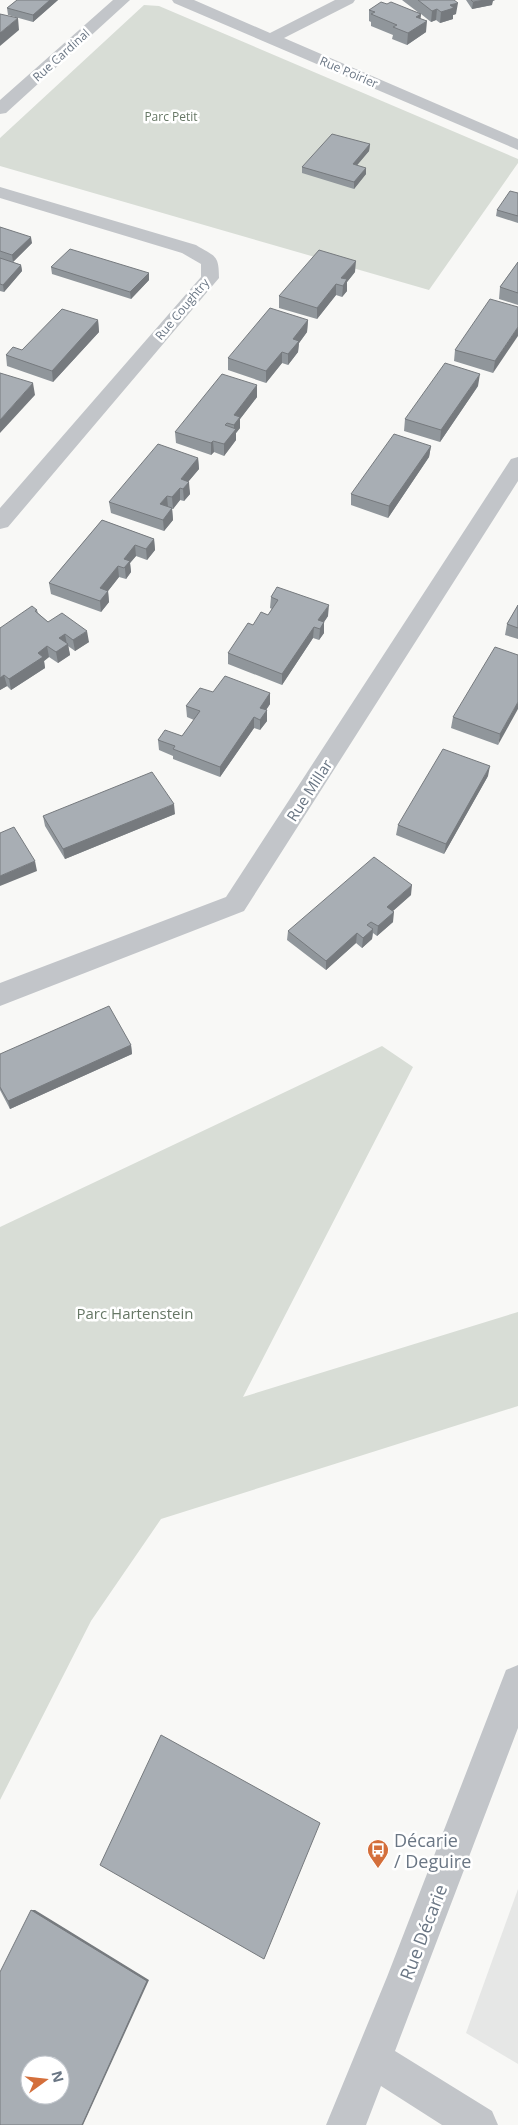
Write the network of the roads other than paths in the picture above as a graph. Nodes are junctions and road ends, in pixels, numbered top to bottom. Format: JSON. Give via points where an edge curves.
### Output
{"nodes":[{"id":1,"x":122,"y":0,"type":"edge"},
{"id":2,"x":180,"y":0,"type":"edge"},
{"id":3,"x":347,"y":0,"type":"edge"},
{"id":4,"x":270,"y":39,"type":"junction"},
{"id":5,"x":0,"y":109,"type":"edge"},
{"id":6,"x":518,"y":145,"type":"edge"},
{"id":7,"x":0,"y":192,"type":"edge"},
{"id":8,"x":518,"y":464,"type":"edge"},
{"id":9,"x":0,"y":522,"type":"edge"},
{"id":10,"x":0,"y":995,"type":"edge"},
{"id":11,"x":518,"y":1682,"type":"edge"},
{"id":12,"x":373,"y":2059,"type":"junction"},
{"id":13,"x":346,"y":2125,"type":"edge"},
{"id":14,"x":478,"y":2125,"type":"edge"}],
"edges":[{"from":1,"to":5,"type":"street","name":"Rue Cardinal"},
{"from":2,"to":4,"type":"street","name":"Rue Poirier"},
{"from":3,"to":4,"type":"street"},
{"from":4,"to":6,"type":"street","name":"Rue Poirier"},
{"from":7,"to":9,"type":"street","name":"Rue Coughtry","via":[[188,249],[210,262],[210,278]]},
{"from":8,"to":10,"type":"street","name":"Rue Millar","via":[[235,904]]},
{"from":11,"to":12,"type":"street","name":"Rue Décarie"},
{"from":12,"to":13,"type":"street","name":"Rue Décarie"},
{"from":12,"to":14,"type":"street"}]}
